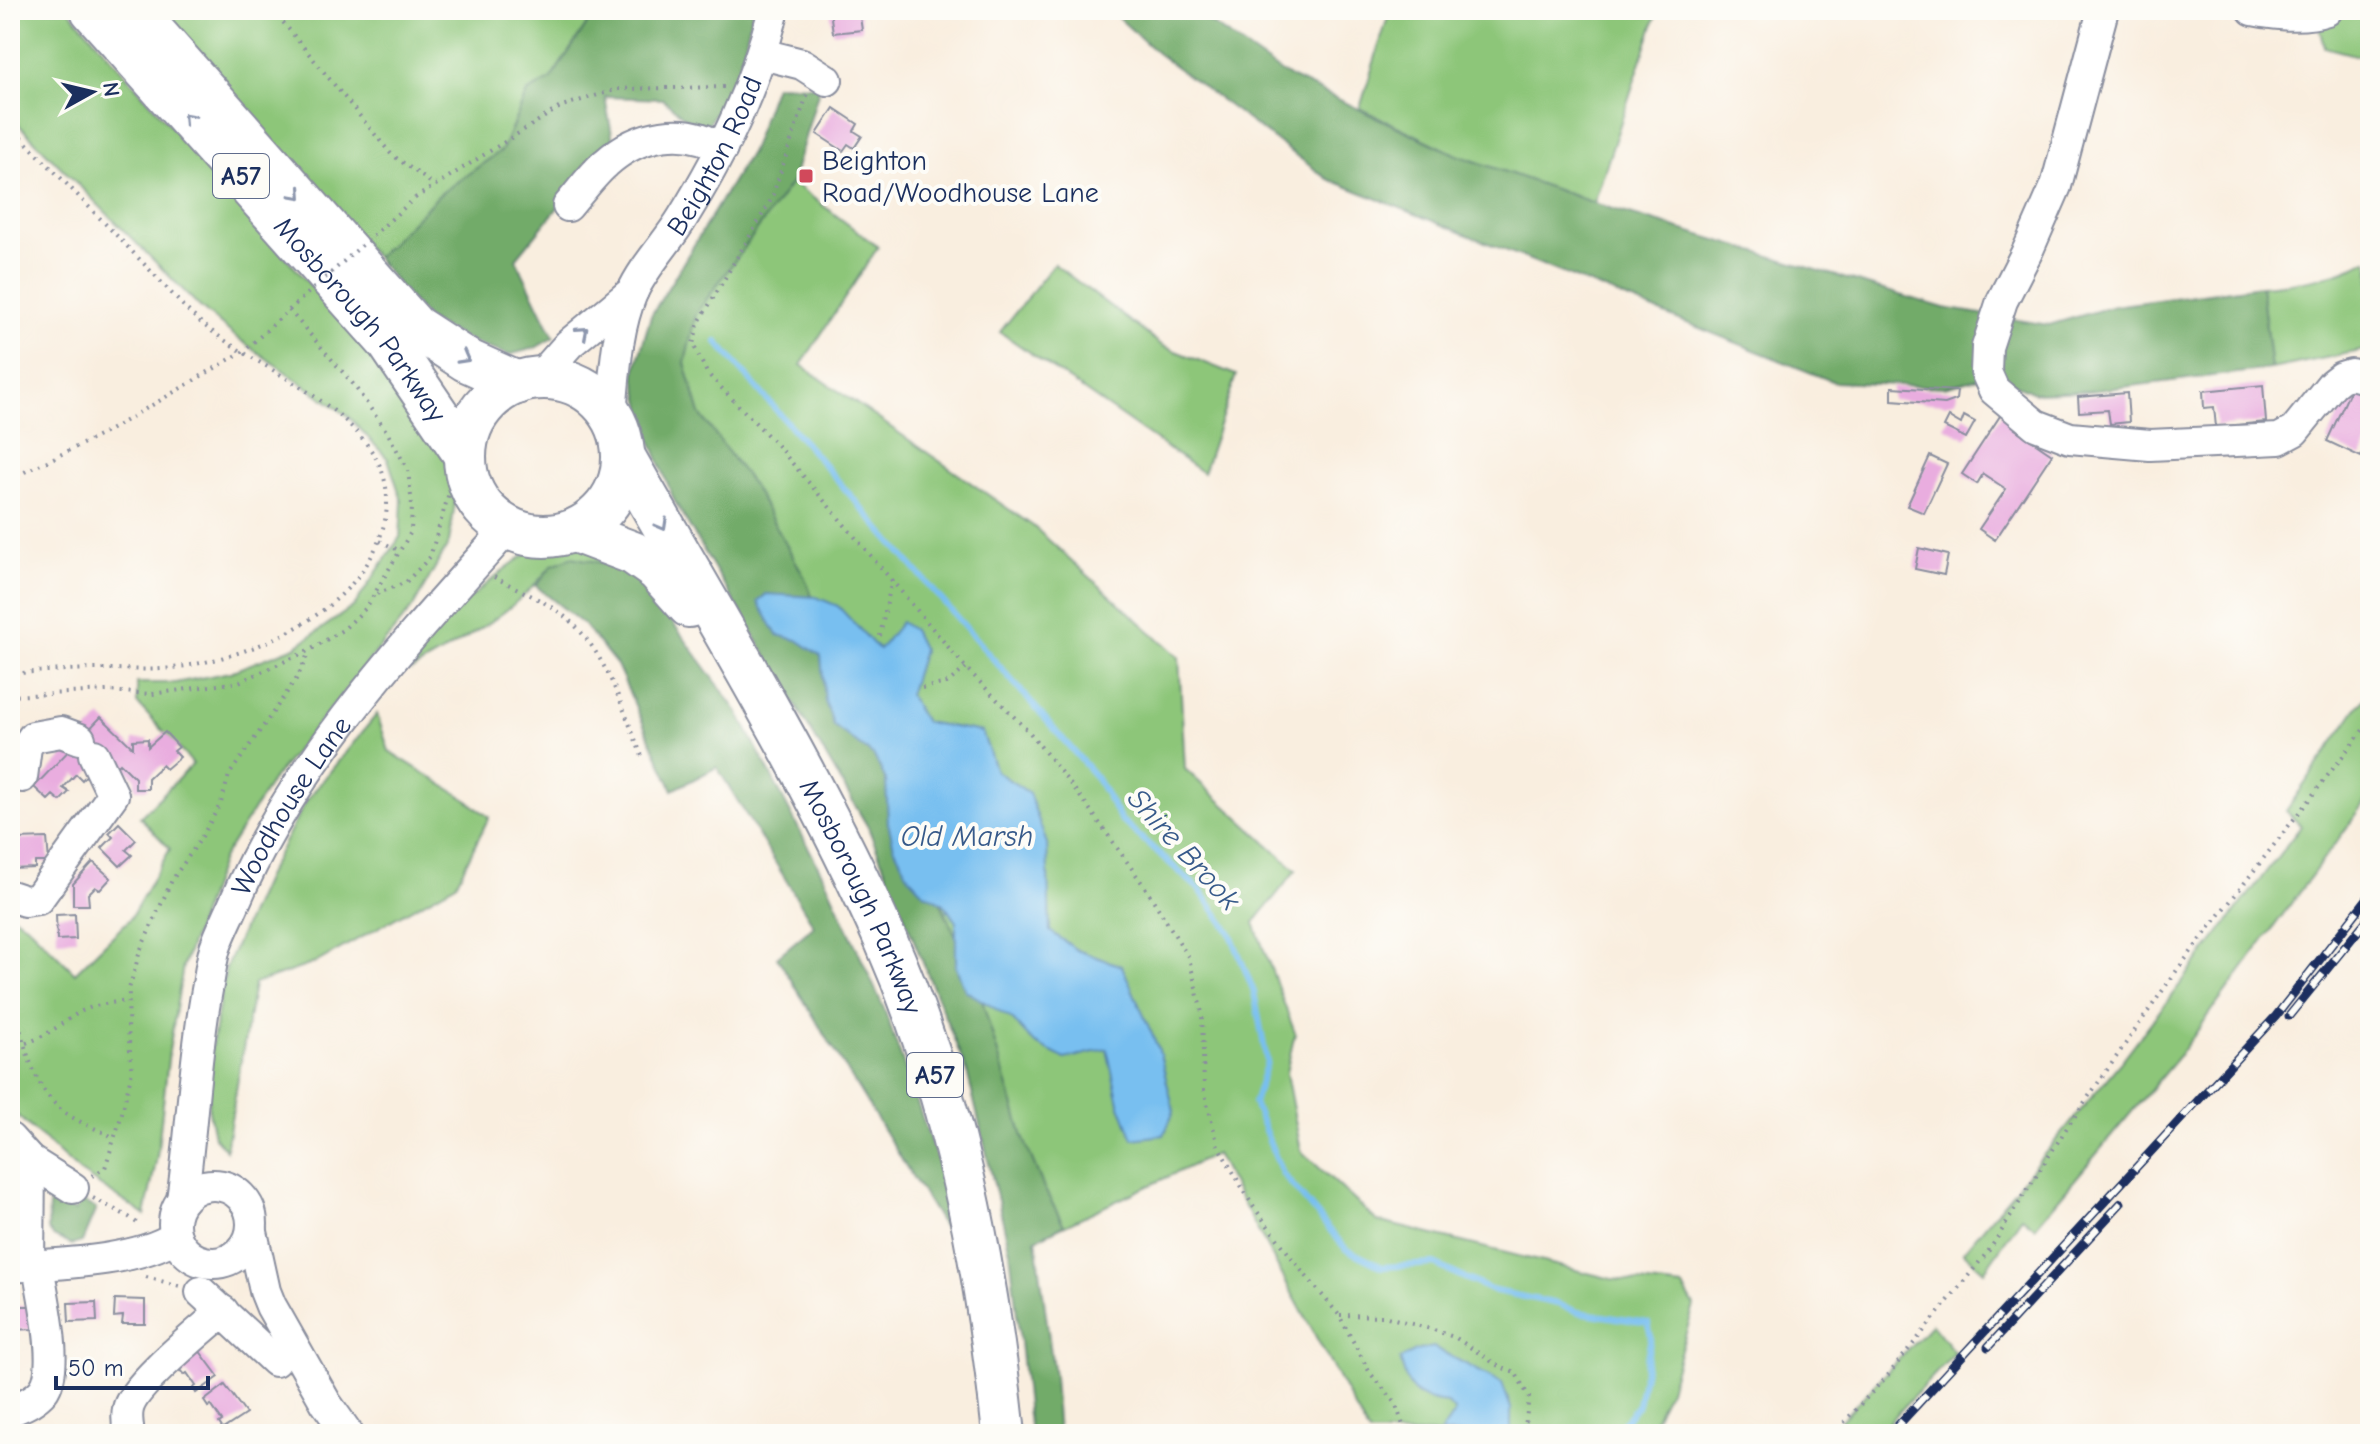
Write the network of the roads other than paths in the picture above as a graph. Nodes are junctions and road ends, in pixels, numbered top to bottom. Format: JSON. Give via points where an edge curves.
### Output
{"nodes":[{"id":1,"x":92,"y":10,"type":"edge"},
{"id":2,"x":134,"y":10,"type":"edge"},
{"id":3,"x":774,"y":10,"type":"edge"},
{"id":4,"x":2103,"y":10,"type":"edge"},
{"id":5,"x":2253,"y":10,"type":"edge"},
{"id":6,"x":2327,"y":10,"type":"edge"},
{"id":7,"x":762,"y":54,"type":"junction"},
{"id":8,"x":821,"y":76,"type":"road end"},
{"id":9,"x":722,"y":149,"type":"junction"},
{"id":10,"x":568,"y":206,"type":"dead end"},
{"id":11,"x":633,"y":291,"type":"junction"},
{"id":12,"x":2370,"y":379,"type":"edge"},
{"id":13,"x":528,"y":380,"type":"junction"},
{"id":14,"x":611,"y":414,"type":"junction"},
{"id":15,"x":624,"y":457,"type":"junction"},
{"id":16,"x":465,"y":458,"type":"junction"},
{"id":17,"x":508,"y":528,"type":"junction"},
{"id":18,"x":575,"y":531,"type":"junction"},
{"id":19,"x":737,"y":657,"type":"junction"},
{"id":20,"x":22,"y":777,"type":"dead end"},
{"id":21,"x":31,"y":907,"type":"edge"},
{"id":22,"x":191,"y":1138,"type":"junction"},
{"id":23,"x":10,"y":1139,"type":"edge"},
{"id":24,"x":30,"y":1161,"type":"junction"},
{"id":25,"x":221,"y":1186,"type":"junction"},
{"id":26,"x":73,"y":1188,"type":"road end"},
{"id":27,"x":182,"y":1200,"type":"junction"},
{"id":28,"x":252,"y":1232,"type":"junction"},
{"id":29,"x":170,"y":1240,"type":"junction"},
{"id":30,"x":228,"y":1260,"type":"junction"},
{"id":31,"x":26,"y":1266,"type":"edge"},
{"id":32,"x":268,"y":1298,"type":"junction"},
{"id":33,"x":223,"y":1311,"type":"junction"},
{"id":34,"x":275,"y":1361,"type":"dead end"},
{"id":35,"x":10,"y":1411,"type":"edge"},
{"id":36,"x":129,"y":1434,"type":"edge"},
{"id":37,"x":348,"y":1434,"type":"edge"},
{"id":38,"x":1004,"y":1434,"type":"edge"}],
"edges":[{"from":16,"to":1,"type":"highway","name":"Mosborough Parkway","number":"A57","one_way":true,"via":[[389,343]]},
{"from":2,"to":13,"type":"highway","name":"Mosborough Parkway","number":"A57","one_way":true,"via":[[415,327],[466,360]]},
{"from":3,"to":7,"type":"street","name":"Beighton Road"},
{"from":4,"to":12,"type":"street","via":[[2056,186],[2002,301],[1987,347],[1986,372],[1994,390],[2036,425],[2060,435],[2150,445],[2279,439],[2294,431],[2341,377]]},
{"from":5,"to":6,"type":"street"},
{"from":7,"to":8,"type":"street","via":[[802,64]]},
{"from":7,"to":9,"type":"street","name":"Beighton Road"},
{"from":9,"to":10,"type":"street","via":[[696,135],[676,134],[629,146],[606,163]]},
{"from":9,"to":11,"type":"street","name":"Beighton Road"},
{"from":13,"to":11,"type":"street","name":"Beighton Road","one_way":true},
{"from":11,"to":14,"type":"street","name":"Beighton Road","via":[[621,328]]},
{"from":13,"to":14,"type":"highway","via":[[577,385]]},
{"from":13,"to":16,"type":"highway","via":[[484,404],[470,428]]},
{"from":14,"to":15,"type":"highway"},
{"from":15,"to":18,"type":"highway","via":[[608,504]]},
{"from":15,"to":19,"type":"highway","name":"Mosborough Parkway","number":"A57","one_way":true},
{"from":16,"to":17,"type":"highway","via":[[470,485],[484,509]]},
{"from":17,"to":18,"type":"highway","via":[[548,537]]},
{"from":17,"to":22,"type":"street","name":"Woodhouse Lane","via":[[348,715],[254,856],[215,948],[197,1044]]},
{"from":18,"to":19,"type":"highway","name":"Mosborough Parkway","number":"A57","via":[[633,553],[657,570]]},
{"from":19,"to":38,"type":"highway","name":"Mosborough Parkway","number":"A57","via":[[838,840],[887,943],[922,1038],[973,1215]]},
{"from":20,"to":21,"type":"street","via":[[26,747],[33,737],[61,732],[87,747],[113,795]]},
{"from":22,"to":25,"type":"street"},
{"from":22,"to":27,"type":"street","name":"Woodhouse Lane"},
{"from":23,"to":24,"type":"street"},
{"from":24,"to":26,"type":"street"},
{"from":24,"to":31,"type":"street"},
{"from":25,"to":27,"type":"street","via":[[201,1187]]},
{"from":25,"to":28,"type":"street","via":[[244,1201]]},
{"from":27,"to":29,"type":"street"},
{"from":28,"to":30,"type":"street","via":[[247,1245]]},
{"from":28,"to":32,"type":"street"},
{"from":29,"to":30,"type":"street","via":[[203,1262]]},
{"from":29,"to":31,"type":"street","via":[[117,1256]]},
{"from":30,"to":32,"type":"street"},
{"from":31,"to":35,"type":"street","via":[[51,1364],[42,1392]]},
{"from":32,"to":33,"type":"street"},
{"from":32,"to":37,"type":"street"},
{"from":33,"to":34,"type":"street"},
{"from":33,"to":36,"type":"street","via":[[132,1399]]}]}
